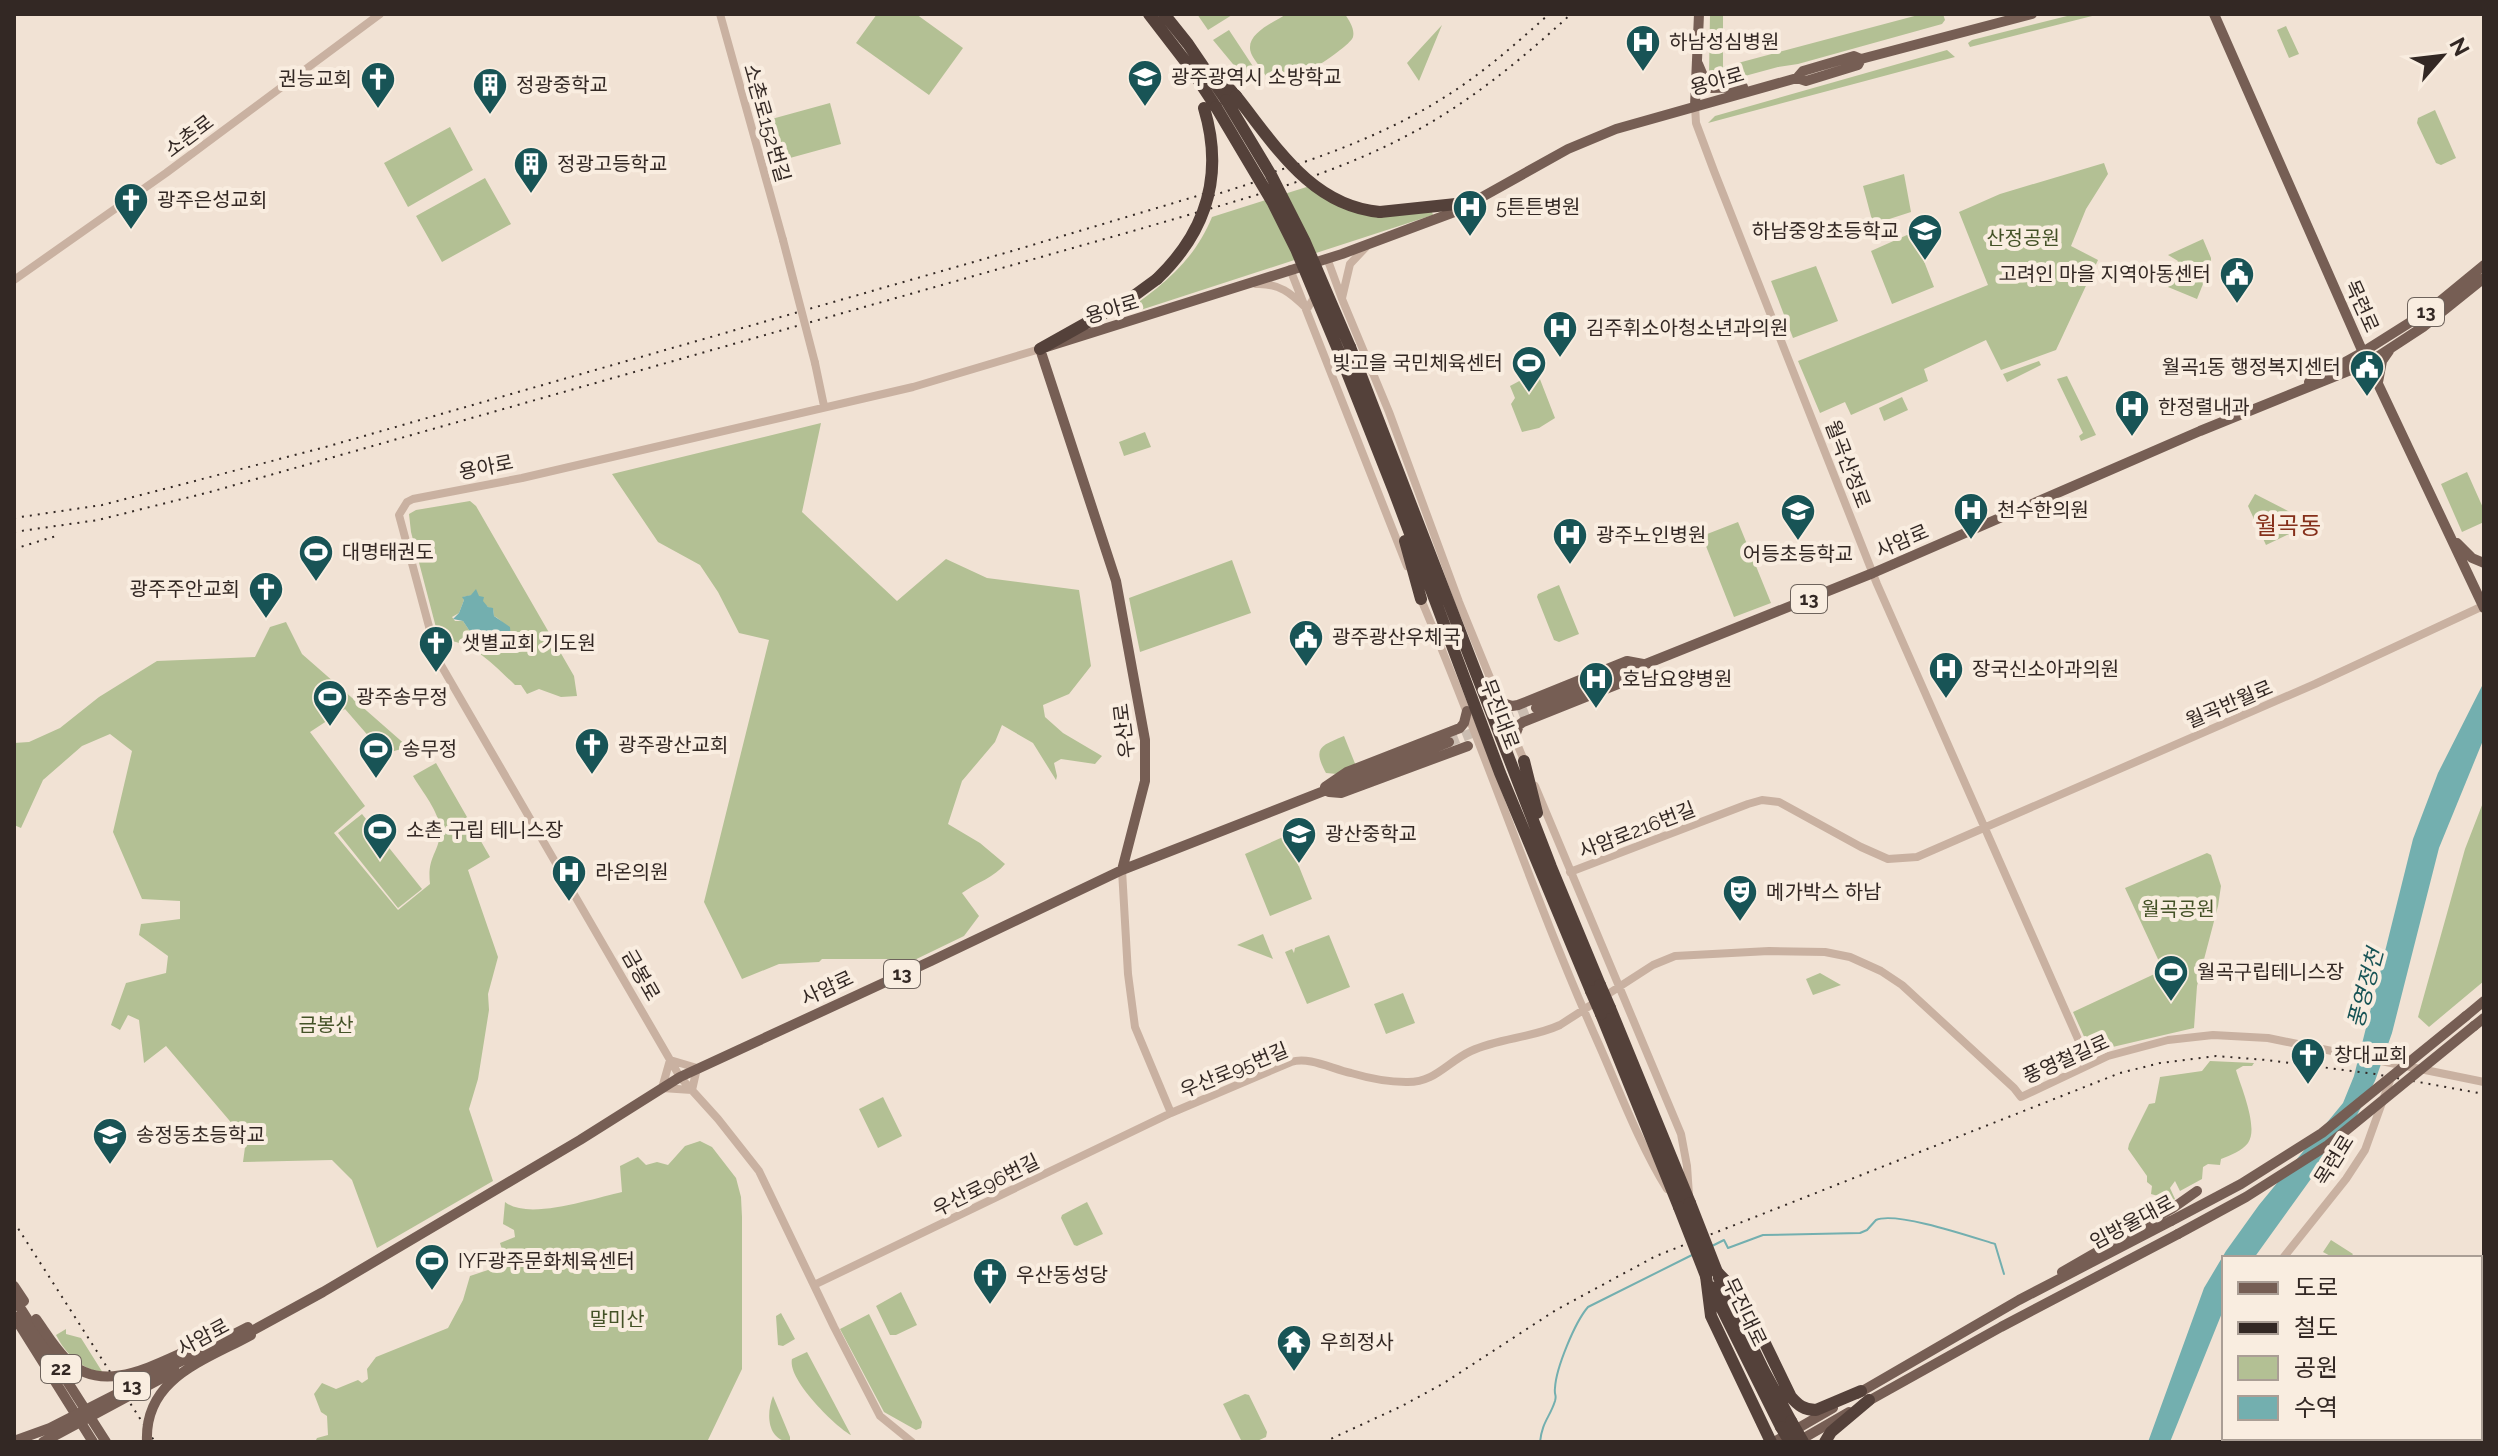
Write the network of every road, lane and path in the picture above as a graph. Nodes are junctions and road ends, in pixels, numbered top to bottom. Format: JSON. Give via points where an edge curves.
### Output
{"nodes":[{"id":1,"x":380,"y":14,"type":"edge"},
{"id":2,"x":720,"y":14,"type":"edge"},
{"id":3,"x":1699,"y":14,"type":"edge"},
{"id":4,"x":2032,"y":14,"type":"edge"},
{"id":5,"x":2214,"y":14,"type":"edge"},
{"id":6,"x":1156,"y":16,"type":"edge"},
{"id":7,"x":1697,"y":61,"type":"junction"},
{"id":8,"x":1769,"y":85,"type":"junction"},
{"id":9,"x":1220,"y":103,"type":"junction"},
{"id":10,"x":1695,"y":106,"type":"junction"},
{"id":11,"x":1475,"y":202,"type":"junction"},
{"id":12,"x":1371,"y":243,"type":"junction"},
{"id":13,"x":1327,"y":258,"type":"junction"},
{"id":14,"x":2484,"y":265,"type":"edge"},
{"id":15,"x":1290,"y":269,"type":"junction"},
{"id":16,"x":2484,"y":278,"type":"edge"},
{"id":17,"x":14,"y":280,"type":"edge"},
{"id":18,"x":1246,"y":285,"type":"junction"},
{"id":19,"x":1342,"y":299,"type":"junction"},
{"id":20,"x":1307,"y":309,"type":"junction"},
{"id":21,"x":2392,"y":347,"type":"junction"},
{"id":22,"x":1040,"y":349,"type":"junction"},
{"id":23,"x":1344,"y":350,"type":"junction"},
{"id":24,"x":2366,"y":358,"type":"junction"},
{"id":25,"x":2350,"y":371,"type":"junction"},
{"id":26,"x":2378,"y":382,"type":"junction"},
{"id":27,"x":2279,"y":398,"type":"junction"},
{"id":28,"x":824,"y":406,"type":"junction"},
{"id":29,"x":1394,"y":491,"type":"junction"},
{"id":30,"x":413,"y":499,"type":"joint"},
{"id":31,"x":1420,"y":525,"type":"junction"},
{"id":32,"x":2449,"y":535,"type":"junction"},
{"id":33,"x":1444,"y":562,"type":"junction"},
{"id":34,"x":2484,"y":563,"type":"edge"},
{"id":35,"x":1873,"y":573,"type":"junction"},
{"id":36,"x":1421,"y":599,"type":"junction"},
{"id":37,"x":2484,"y":606,"type":"edge"},
{"id":38,"x":1645,"y":664,"type":"junction"},
{"id":39,"x":1453,"y":673,"type":"joint"},
{"id":40,"x":1500,"y":702,"type":"junction"},
{"id":41,"x":1524,"y":703,"type":"junction"},
{"id":42,"x":1470,"y":707,"type":"junction"},
{"id":43,"x":1536,"y":708,"type":"tunnel mouth"},
{"id":44,"x":1530,"y":719,"type":"junction"},
{"id":45,"x":1515,"y":736,"type":"junction"},
{"id":46,"x":1450,"y":742,"type":"junction"},
{"id":47,"x":1468,"y":746,"type":"joint"},
{"id":48,"x":1484,"y":755,"type":"junction"},
{"id":49,"x":1524,"y":761,"type":"junction"},
{"id":50,"x":1500,"y":773,"type":"junction"},
{"id":51,"x":1323,"y":792,"type":"junction"},
{"id":52,"x":1985,"y":828,"type":"junction"},
{"id":53,"x":1551,"y":867,"type":"junction"},
{"id":54,"x":1122,"y":870,"type":"junction"},
{"id":55,"x":1570,"y":872,"type":"junction"},
{"id":56,"x":1620,"y":987,"type":"junction"},
{"id":57,"x":1596,"y":988,"type":"junction"},
{"id":58,"x":2484,"y":1001,"type":"edge"},
{"id":59,"x":1583,"y":1010,"type":"junction"},
{"id":60,"x":2484,"y":1018,"type":"edge"},
{"id":61,"x":670,"y":1060,"type":"junction"},
{"id":62,"x":2089,"y":1064,"type":"junction"},
{"id":63,"x":2397,"y":1067,"type":"junction"},
{"id":64,"x":697,"y":1068,"type":"junction"},
{"id":65,"x":680,"y":1077,"type":"junction"},
{"id":66,"x":2484,"y":1082,"type":"edge"},
{"id":67,"x":662,"y":1088,"type":"junction"},
{"id":68,"x":692,"y":1090,"type":"junction"},
{"id":69,"x":1171,"y":1113,"type":"junction"},
{"id":70,"x":2197,"y":1191,"type":"dead end"},
{"id":71,"x":1684,"y":1205,"type":"junction"},
{"id":72,"x":2168,"y":1217,"type":"junction"},
{"id":73,"x":2285,"y":1256,"type":"edge"},
{"id":74,"x":1711,"y":1274,"type":"junction"},
{"id":75,"x":814,"y":1285,"type":"junction"},
{"id":76,"x":14,"y":1286,"type":"edge"},
{"id":77,"x":14,"y":1298,"type":"edge"},
{"id":78,"x":14,"y":1316,"type":"edge"},
{"id":79,"x":250,"y":1331,"type":"junction"},
{"id":80,"x":1865,"y":1396,"type":"junction"},
{"id":81,"x":1786,"y":1424,"type":"junction"},
{"id":82,"x":14,"y":1441,"type":"edge"},
{"id":83,"x":43,"y":1442,"type":"edge"},
{"id":84,"x":93,"y":1442,"type":"edge"},
{"id":85,"x":106,"y":1442,"type":"edge"},
{"id":86,"x":147,"y":1442,"type":"edge"},
{"id":87,"x":912,"y":1442,"type":"edge"},
{"id":88,"x":1772,"y":1442,"type":"edge"},
{"id":89,"x":1790,"y":1442,"type":"edge"},
{"id":90,"x":1797,"y":1442,"type":"edge"},
{"id":91,"x":1803,"y":1442,"type":"edge"},
{"id":92,"x":1825,"y":1442,"type":"edge"}],
"edges":[{"from":1,"to":17,"type":"street","name":"소촌로"},
{"from":2,"to":28,"type":"street","name":"소촌로152번길","bridge":true},
{"from":3,"to":7,"type":"main road"},
{"from":4,"to":8,"type":"main road","name":"용아로","via":[[1861,59],[1854,56]]},
{"from":5,"to":24,"type":"main road","name":"목련로"},
{"from":6,"to":9,"type":"highway","name":"무진대로","via":[[1188,44]]},
{"from":6,"to":9,"type":"highway","via":[[1195,87]]},
{"from":7,"to":8,"type":"main road","via":[[1711,88]]},
{"from":7,"to":10,"type":"main road"},
{"from":8,"to":10,"type":"main road","name":"용아로"},
{"from":9,"to":11,"type":"highway","bridge":true,"via":[[1310,184],[1341,202],[1380,212]]},
{"from":9,"to":22,"type":"highway","bridge":true,"via":[[1209,126],[1213,160],[1207,202],[1171,266],[1131,298]]},
{"from":9,"to":23,"type":"highway","name":"무진대로","bridge":true},
{"from":10,"to":11,"type":"main road","name":"용아로","via":[[1591,138]]},
{"from":10,"to":35,"type":"street","name":"월곡산정로","via":[[1717,181]]},
{"from":11,"to":12,"type":"main road","name":"용아로"},
{"from":12,"to":13,"type":"main road","name":"용아로"},
{"from":12,"to":19,"type":"street","via":[[1350,264]]},
{"from":13,"to":15,"type":"main road","name":"용아로"},
{"from":13,"to":19,"type":"street","name":"무진대로"},
{"from":14,"to":24,"type":"main road","name":"사암로","number":"13"},
{"from":15,"to":18,"type":"main road","name":"용아로"},
{"from":15,"to":20,"type":"street"},
{"from":16,"to":21,"type":"main road","name":"사암로","number":"13"},
{"from":18,"to":20,"type":"street","via":[[1277,285]]},
{"from":18,"to":22,"type":"main road","name":"용아로"},
{"from":19,"to":20,"type":"street","via":[[1328,287]]},
{"from":19,"to":33,"type":"street","name":"무진대로"},
{"from":20,"to":36,"type":"street"},
{"from":21,"to":24,"type":"main road","name":"사암로","number":"13"},
{"from":21,"to":26,"type":"main road","via":[[2382,361]]},
{"from":22,"to":28,"type":"street","name":"용아로","via":[[956,376]]},
{"from":22,"to":54,"type":"main road","name":"우산로","via":[[1116,581],[1142,725],[1145,781]]},
{"from":23,"to":29,"type":"highway","name":"무진대로"},
{"from":23,"to":31,"type":"highway","name":"무진대로"},
{"from":24,"to":25,"type":"main road","name":"사암로","number":"13"},
{"from":24,"to":26,"type":"main road","name":"목련로"},
{"from":24,"to":27,"type":"main road","name":"사암로","number":"13"},
{"from":25,"to":26,"type":"main road","via":[[2362,371]]},
{"from":25,"to":27,"type":"main road","name":"사암로","number":"13"},
{"from":26,"to":32,"type":"main road","name":"목련로"},
{"from":27,"to":35,"type":"main road","name":"사암로","number":"13"},
{"from":28,"to":30,"type":"street","name":"용아로"},
{"from":29,"to":36,"type":"highway"},
{"from":29,"to":42,"type":"highway","name":"무진대로"},
{"from":30,"to":61,"type":"street","name":"금봉로","via":[[399,515],[438,660]]},
{"from":31,"to":33,"type":"highway"},
{"from":31,"to":53,"type":"highway","name":"무진대로"},
{"from":32,"to":34,"type":"main road"},
{"from":32,"to":37,"type":"main road","name":"목련로"},
{"from":33,"to":40,"type":"street","name":"무진대로"},
{"from":35,"to":38,"type":"main road","name":"사암로","number":"13"},
{"from":35,"to":52,"type":"street","name":"월곡산정로"},
{"from":36,"to":39,"type":"street"},
{"from":37,"to":52,"type":"street","name":"월곡반월로"},
{"from":38,"to":41,"type":"main road","via":[[1627,661]]},
{"from":38,"to":43,"type":"main road","name":"사암로","number":"13"},
{"from":38,"to":44,"type":"main road","via":[[1633,678]]},
{"from":39,"to":42,"type":"highway"},
{"from":40,"to":41,"type":"main road"},
{"from":40,"to":45,"type":"street","name":"무진대로"},
{"from":41,"to":44,"type":"main road"},
{"from":42,"to":46,"type":"main road"},
{"from":42,"to":48,"type":"street","name":"무진대로"},
{"from":42,"to":50,"type":"highway","name":"무진대로"},
{"from":44,"to":45,"type":"main road","via":[[1519,725]]},
{"from":45,"to":49,"type":"street","name":"무진대로"},
{"from":46,"to":47,"type":"main road"},
{"from":46,"to":51,"type":"main road","via":[[1341,793]]},
{"from":46,"to":51,"type":"main road","via":[[1347,772]]},
{"from":47,"to":48,"type":"street"},
{"from":48,"to":50,"type":"highway"},
{"from":48,"to":59,"type":"street","name":"무진대로"},
{"from":49,"to":53,"type":"highway"},
{"from":49,"to":55,"type":"street","name":"무진대로"},
{"from":50,"to":57,"type":"highway","name":"무진대로"},
{"from":51,"to":54,"type":"main road","name":"사암로","number":"13"},
{"from":52,"to":55,"type":"street","name":"사암로216번길","via":[[1917,857],[1888,859],[1775,800],[1757,801]]},
{"from":52,"to":62,"type":"street","name":"월곡산정로"},
{"from":53,"to":57,"type":"highway","name":"무진대로"},
{"from":54,"to":64,"type":"main road","name":"사암로","number":"13"},
{"from":54,"to":69,"type":"street","name":"우산로","via":[[1135,1027]]},
{"from":55,"to":56,"type":"street","name":"무진대로"},
{"from":56,"to":59,"type":"street","name":"우산로95번길"},
{"from":56,"to":62,"type":"street","name":"풍영철길로","via":[[1675,956],[1825,952],[1865,962],[1902,985],[2021,1097]]},
{"from":56,"to":71,"type":"street","name":"무진대로","via":[[1681,1134],[1687,1166]]},
{"from":57,"to":71,"type":"highway","name":"무진대로","bridge":true},
{"from":58,"to":72,"type":"main road","name":"임방울대로","bridge":true,"via":[[2322,1133],[2241,1184]]},
{"from":59,"to":69,"type":"street","name":"우산로95번길","via":[[1544,1032],[1472,1050],[1418,1082],[1297,1060]]},
{"from":59,"to":71,"type":"street","name":"무진대로","via":[[1645,1149]]},
{"from":60,"to":80,"type":"main road","name":"임방울대로","bridge":true,"via":[[2328,1145],[2246,1197]]},
{"from":61,"to":64,"type":"street"},
{"from":61,"to":65,"type":"street","name":"금봉로"},
{"from":61,"to":67,"type":"street"},
{"from":62,"to":63,"type":"street","name":"풍영철길로","via":[[2146,1045],[2213,1035],[2256,1036]]},
{"from":63,"to":66,"type":"street","name":"풍영철길로"},
{"from":63,"to":73,"type":"street","name":"목련로","via":[[2365,1150]]},
{"from":64,"to":65,"type":"main road","name":"사암로","number":"13"},
{"from":64,"to":68,"type":"street"},
{"from":65,"to":67,"type":"main road","name":"사암로","number":"13"},
{"from":65,"to":68,"type":"street","name":"금봉로"},
{"from":67,"to":68,"type":"street"},
{"from":67,"to":79,"type":"main road","name":"사암로","number":"13"},
{"from":68,"to":75,"type":"street","name":"금봉로","via":[[759,1171]]},
{"from":69,"to":75,"type":"street","name":"우산로96번길"},
{"from":70,"to":72,"type":"main road"},
{"from":71,"to":74,"type":"highway","name":"무진대로","bridge":true},
{"from":72,"to":80,"type":"main road","name":"임방울대로","via":[[2019,1300]]},
{"from":74,"to":80,"type":"highway","via":[[1744,1300],[1798,1405],[1816,1410]]},
{"from":74,"to":81,"type":"highway","name":"무진대로"},
{"from":74,"to":88,"type":"highway","via":[[1711,1316]]},
{"from":75,"to":87,"type":"street","name":"금봉로","via":[[880,1416]]},
{"from":76,"to":79,"type":"main road","bridge":true,"via":[[67,1361],[90,1375],[109,1378],[230,1332]]},
{"from":77,"to":85,"type":"main road","number":"22"},
{"from":78,"to":84,"type":"main road"},
{"from":79,"to":82,"type":"main road","number":"13","bridge":true},
{"from":79,"to":83,"type":"main road","name":"사암로","number":"13","bridge":true},
{"from":79,"to":86,"type":"main road","bridge":true,"via":[[172,1380],[152,1407]]},
{"from":80,"to":88,"type":"main road","name":"임방울대로"},
{"from":80,"to":90,"type":"main road","name":"임방울대로"},
{"from":80,"to":92,"type":"highway"},
{"from":81,"to":89,"type":"highway","name":"무진대로","bridge":true},
{"from":81,"to":91,"type":"highway","name":"무진대로","bridge":true}]}
